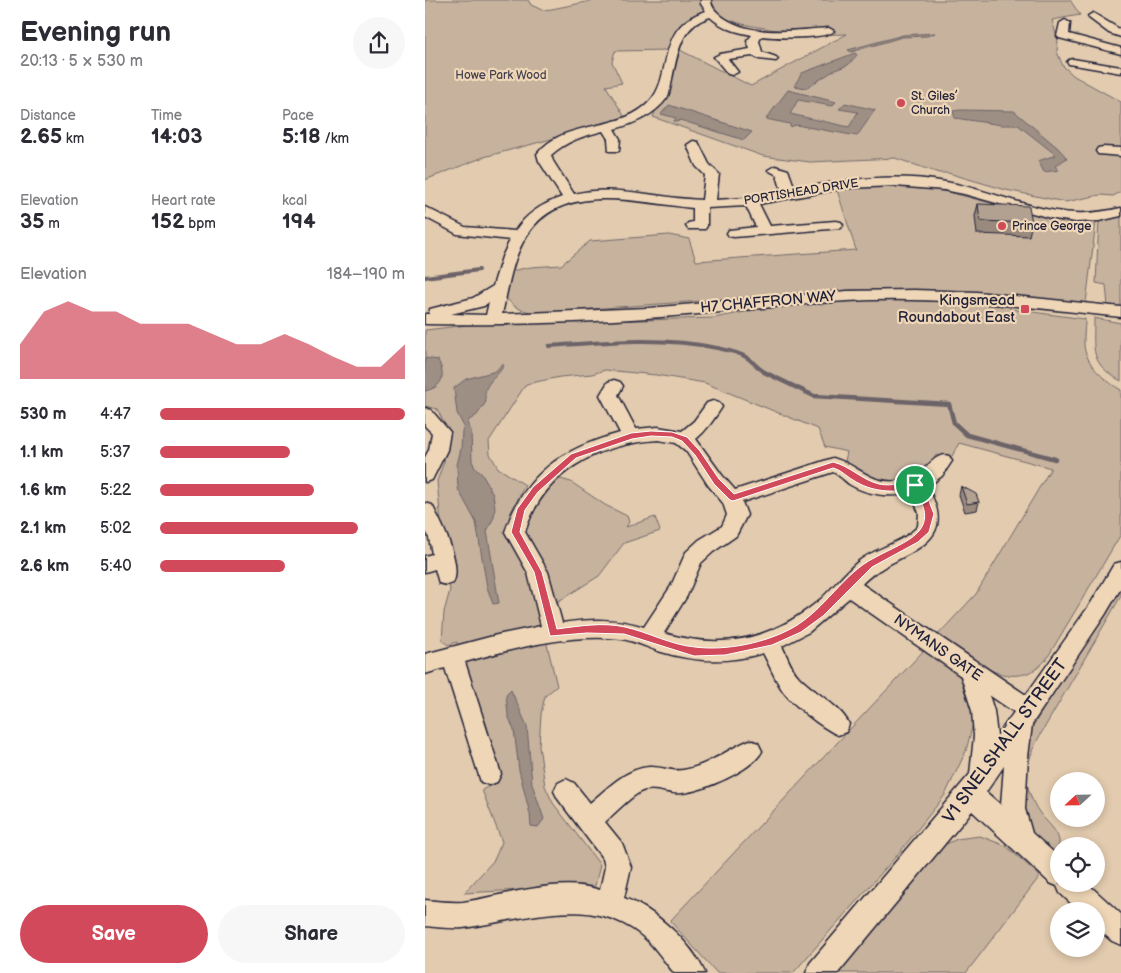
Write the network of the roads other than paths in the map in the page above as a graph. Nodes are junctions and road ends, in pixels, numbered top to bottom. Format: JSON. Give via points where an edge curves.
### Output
{"nodes":[{"id":1,"x":706,"y":0,"type":"edge"},
{"id":2,"x":712,"y":13,"type":"junction"},
{"id":3,"x":1093,"y":16,"type":"dead end"},
{"id":4,"x":1065,"y":23,"type":"dead end"},
{"id":5,"x":829,"y":31,"type":"dead end"},
{"id":6,"x":759,"y":32,"type":"junction"},
{"id":7,"x":1121,"y":34,"type":"edge"},
{"id":8,"x":1121,"y":51,"type":"edge"},
{"id":9,"x":755,"y":52,"type":"junction"},
{"id":10,"x":772,"y":59,"type":"dead end"},
{"id":11,"x":1073,"y":62,"type":"dead end"},
{"id":12,"x":1116,"y":69,"type":"edge"},
{"id":13,"x":731,"y":72,"type":"dead end"},
{"id":14,"x":607,"y":127,"type":"junction"},
{"id":15,"x":693,"y":145,"type":"dead end"},
{"id":16,"x":613,"y":148,"type":"dead end"},
{"id":17,"x":1103,"y":151,"type":"dead end"},
{"id":18,"x":1121,"y":152,"type":"edge"},
{"id":19,"x":775,"y":170,"type":"dead end"},
{"id":20,"x":790,"y":194,"type":"junction"},
{"id":21,"x":570,"y":200,"type":"junction"},
{"id":22,"x":751,"y":202,"type":"junction"},
{"id":23,"x":704,"y":204,"type":"junction"},
{"id":24,"x":425,"y":211,"type":"edge"},
{"id":25,"x":1121,"y":212,"type":"edge"},
{"id":26,"x":836,"y":225,"type":"dead end"},
{"id":27,"x":693,"y":226,"type":"dead end"},
{"id":28,"x":765,"y":231,"type":"junction"},
{"id":29,"x":734,"y":233,"type":"dead end"},
{"id":30,"x":518,"y":236,"type":"junction"},
{"id":31,"x":501,"y":288,"type":"junction"},
{"id":32,"x":1118,"y":313,"type":"edge"},
{"id":33,"x":425,"y":317,"type":"edge"},
{"id":34,"x":453,"y":320,"type":"junction"},
{"id":35,"x":493,"y":320,"type":"junction"},
{"id":36,"x":425,"y":326,"type":"edge"},
{"id":37,"x":614,"y":386,"type":"dead end"},
{"id":38,"x":713,"y":407,"type":"dead end"},
{"id":39,"x":425,"y":414,"type":"edge"},
{"id":40,"x":631,"y":436,"type":"junction"},
{"id":41,"x":684,"y":439,"type":"junction"},
{"id":42,"x":943,"y":461,"type":"dead end"},
{"id":43,"x":425,"y":475,"type":"edge"},
{"id":44,"x":915,"y":485,"type":"junction"},
{"id":45,"x":733,"y":498,"type":"junction"},
{"id":46,"x":425,"y":510,"type":"edge"},
{"id":47,"x":438,"y":567,"type":"edge"},
{"id":48,"x":1121,"y":570,"type":"edge"},
{"id":49,"x":848,"y":586,"type":"junction"},
{"id":50,"x":554,"y":633,"type":"junction"},
{"id":51,"x":649,"y":638,"type":"junction"},
{"id":52,"x":769,"y":643,"type":"junction"},
{"id":53,"x":452,"y":656,"type":"junction"},
{"id":54,"x":425,"y":664,"type":"edge"},
{"id":55,"x":971,"y":671,"type":"junction"},
{"id":56,"x":1025,"y":715,"type":"junction"},
{"id":57,"x":838,"y":724,"type":"dead end"},
{"id":58,"x":750,"y":751,"type":"dead end"},
{"id":59,"x":489,"y":774,"type":"dead end"},
{"id":60,"x":977,"y":786,"type":"junction"},
{"id":61,"x":566,"y":790,"type":"dead end"},
{"id":62,"x":589,"y":820,"type":"junction"},
{"id":63,"x":1022,"y":840,"type":"junction"},
{"id":64,"x":1050,"y":866,"type":"edge"},
{"id":65,"x":1078,"y":892,"type":"edge"},
{"id":66,"x":610,"y":905,"type":"junction"},
{"id":67,"x":425,"y":913,"type":"edge"},
{"id":68,"x":1121,"y":932,"type":"edge"},
{"id":69,"x":691,"y":973,"type":"edge"},
{"id":70,"x":820,"y":973,"type":"edge"}],
"edges":[{"from":1,"to":2,"type":"street"},
{"from":2,"to":6,"type":"street","via":[[730,26]]},
{"from":2,"to":14,"type":"street","via":[[695,18],[676,39],[659,100],[642,116]]},
{"from":3,"to":7,"type":"street"},
{"from":4,"to":8,"type":"street","via":[[1063,36]]},
{"from":5,"to":6,"type":"street","via":[[798,34]]},
{"from":6,"to":9,"type":"street","via":[[753,41]]},
{"from":9,"to":10,"type":"street"},
{"from":9,"to":13,"type":"street","via":[[720,57]]},
{"from":11,"to":12,"type":"street"},
{"from":14,"to":16,"type":"street","via":[[614,139]]},
{"from":14,"to":21,"type":"street","via":[[565,137],[544,154]]},
{"from":15,"to":23,"type":"street","via":[[703,166],[712,174]]},
{"from":17,"to":18,"type":"street"},
{"from":19,"to":20,"type":"street","via":[[783,173]]},
{"from":20,"to":22,"type":"street","name":"PORTISHEAD DRIVE"},
{"from":20,"to":25,"type":"street","name":"PORTISHEAD DRIVE","via":[[845,184],[892,181],[946,186],[1070,218],[1095,218]]},
{"from":21,"to":23,"type":"street","name":"PORTISHEAD DRIVE","via":[[604,194]]},
{"from":21,"to":30,"type":"street","name":"PORTISHEAD DRIVE","via":[[547,207],[529,220]]},
{"from":22,"to":23,"type":"street","name":"PORTISHEAD DRIVE"},
{"from":22,"to":28,"type":"street"},
{"from":23,"to":27,"type":"street","via":[[700,226]]},
{"from":24,"to":30,"type":"street","via":[[462,231]]},
{"from":26,"to":28,"type":"street"},
{"from":28,"to":29,"type":"street"},
{"from":30,"to":31,"type":"street","name":"PORTISHEAD DRIVE"},
{"from":31,"to":33,"type":"street","via":[[478,302]]},
{"from":31,"to":35,"type":"street","name":"PORTISHEAD DRIVE"},
{"from":32,"to":35,"type":"street","name":"H7 CHAFFRON WAY","via":[[977,297],[914,295],[847,296],[648,313]]},
{"from":33,"to":34,"type":"street","name":"H7 CHAFFRON WAY"},
{"from":34,"to":35,"type":"street","name":"H7 CHAFFRON WAY"},
{"from":34,"to":36,"type":"street"},
{"from":37,"to":40,"type":"street","via":[[609,395]]},
{"from":38,"to":41,"type":"street","via":[[700,426]]},
{"from":39,"to":43,"type":"street","via":[[441,432],[438,450]]},
{"from":40,"to":41,"type":"street","via":[[672,435]]},
{"from":40,"to":50,"type":"street","via":[[573,456],[535,489],[521,509],[515,532],[538,572]]},
{"from":41,"to":45,"type":"street"},
{"from":42,"to":44,"type":"street","via":[[938,469]]},
{"from":44,"to":45,"type":"street","via":[[898,489],[879,487],[833,465]]},
{"from":44,"to":49,"type":"street","via":[[929,514],[926,530],[915,540],[869,564]]},
{"from":45,"to":51,"type":"street","via":[[737,514],[729,532],[693,558],[680,590]]},
{"from":46,"to":47,"type":"street","via":[[439,538]]},
{"from":48,"to":56,"type":"street","name":"V1 SNELSHALL STREET","via":[[1099,609]]},
{"from":49,"to":52,"type":"street","via":[[797,630]]},
{"from":49,"to":55,"type":"street","name":"NYMANS GATE"},
{"from":50,"to":51,"type":"street","via":[[587,629],[624,630]]},
{"from":50,"to":53,"type":"street"},
{"from":51,"to":52,"type":"street","via":[[694,652],[725,651]]},
{"from":52,"to":57,"type":"street","via":[[789,682]]},
{"from":53,"to":54,"type":"street"},
{"from":53,"to":59,"type":"street"},
{"from":55,"to":56,"type":"street","name":"NYMANS GATE"},
{"from":55,"to":60,"type":"street","via":[[983,711],[985,736]]},
{"from":56,"to":60,"type":"street","name":"V1 SNELSHALL STREET"},
{"from":56,"to":63,"type":"street","via":[[1016,758],[1013,809]]},
{"from":58,"to":62,"type":"street","via":[[716,772],[681,782],[649,778],[634,782]]},
{"from":60,"to":63,"type":"street"},
{"from":60,"to":70,"type":"street","name":"V1 SNELSHALL STREET"},
{"from":61,"to":62,"type":"street"},
{"from":62,"to":66,"type":"street","via":[[613,852],[618,867]]},
{"from":63,"to":64,"type":"street"},
{"from":65,"to":68,"type":"street"},
{"from":66,"to":67,"type":"street","via":[[590,899],[555,899],[461,915]]},
{"from":66,"to":69,"type":"street","via":[[632,914],[656,931]]}]}
